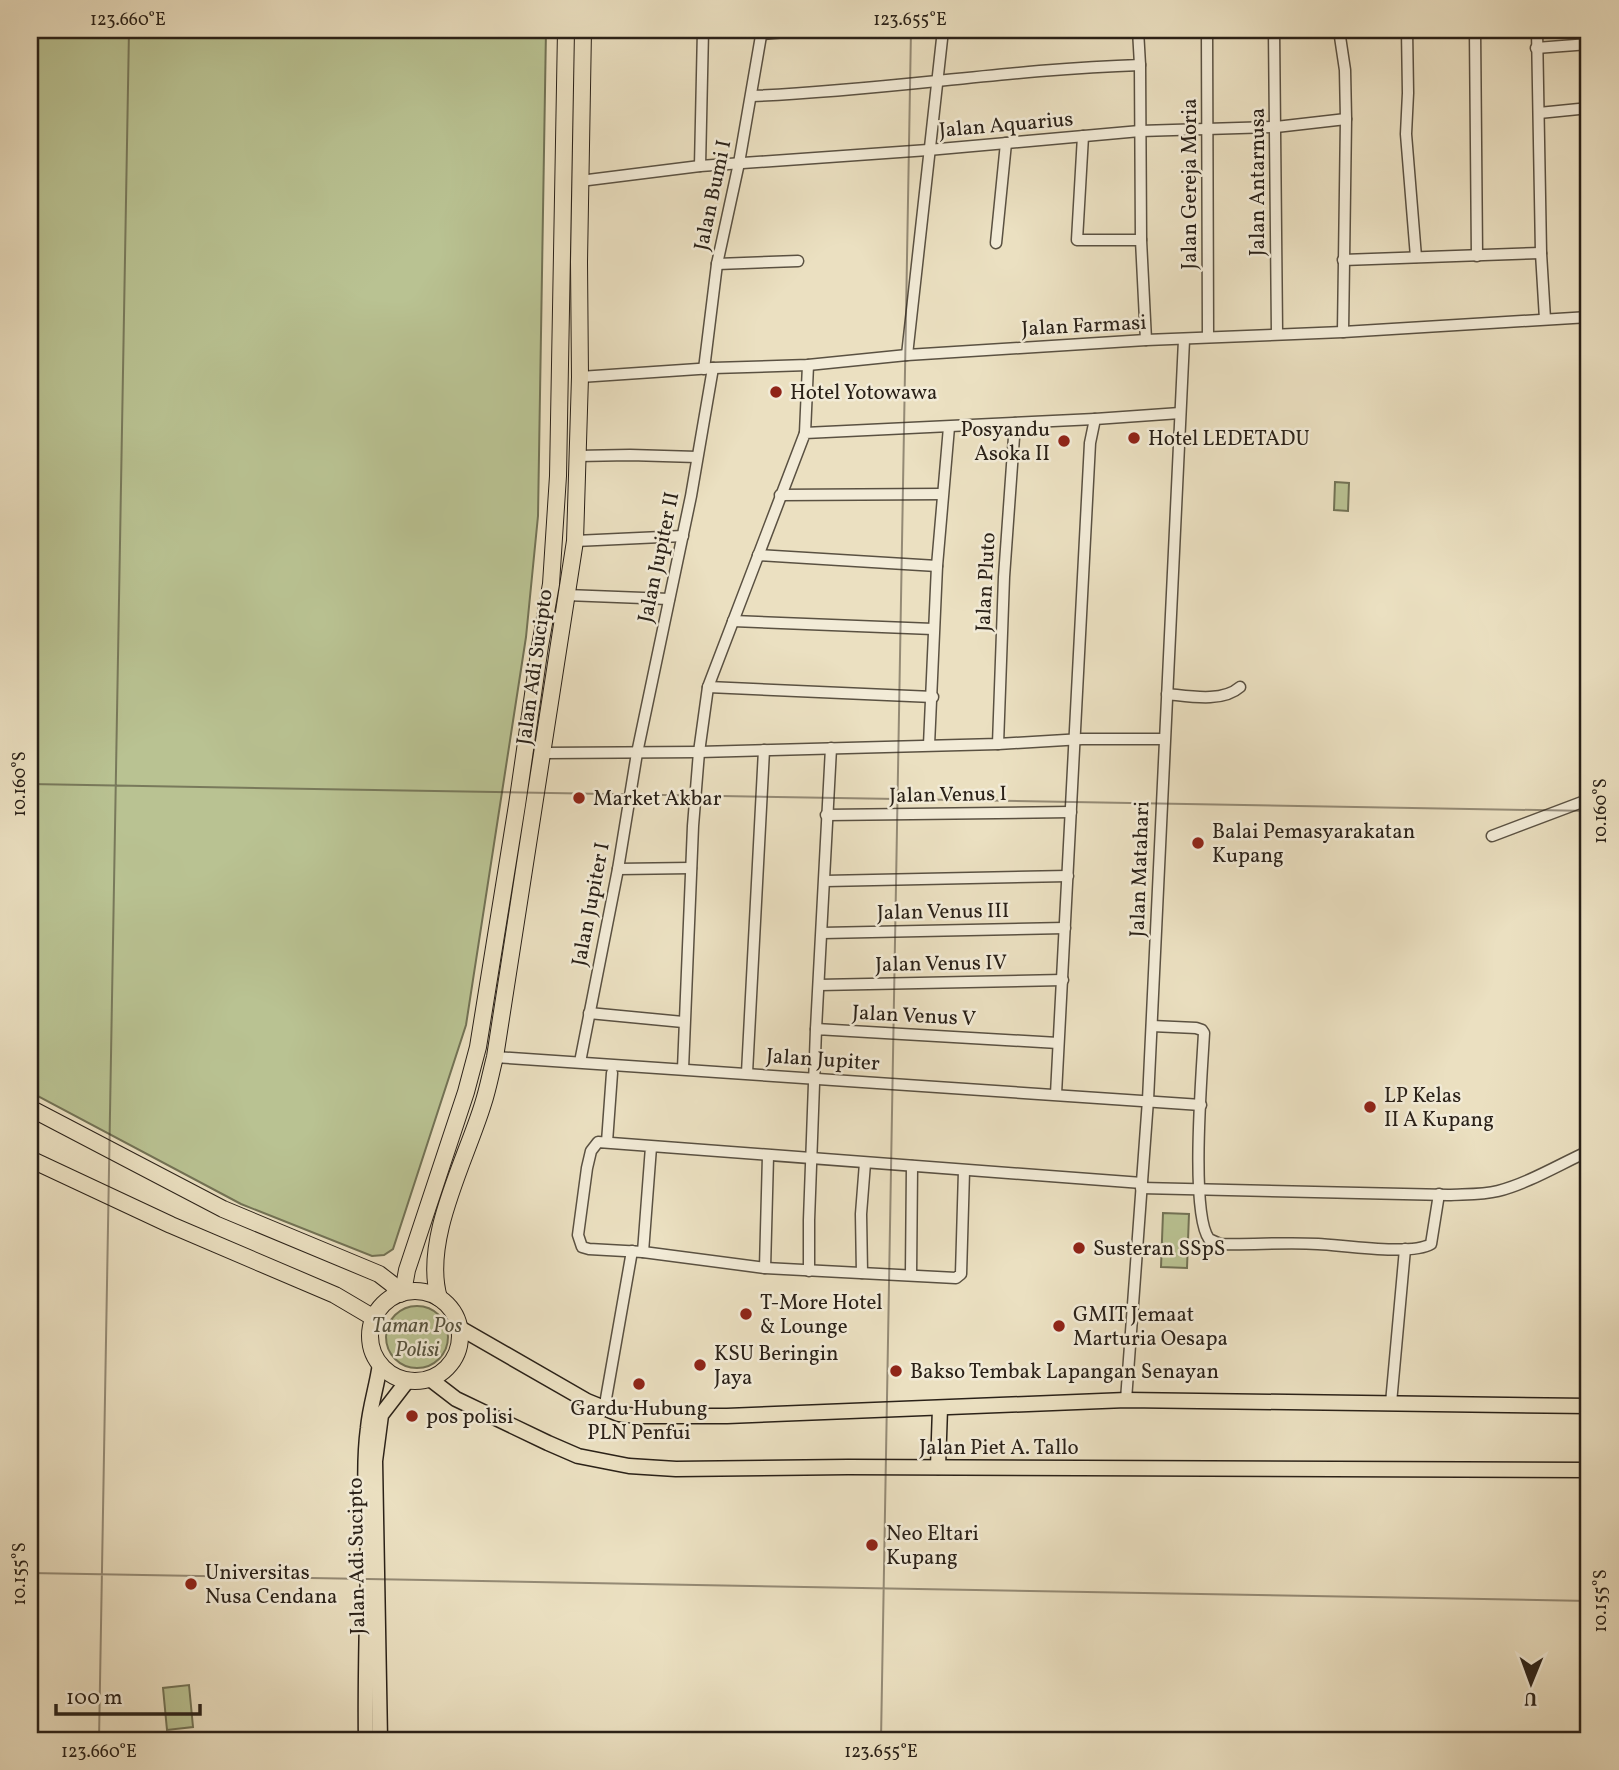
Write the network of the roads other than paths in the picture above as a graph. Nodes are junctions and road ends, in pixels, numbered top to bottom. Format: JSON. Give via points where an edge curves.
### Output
{"nodes":[{"id":1,"x":566,"y":30,"type":"edge"},
{"id":2,"x":583,"y":30,"type":"edge"},
{"id":3,"x":703,"y":30,"type":"edge"},
{"id":4,"x":809,"y":30,"type":"edge"},
{"id":5,"x":943,"y":30,"type":"edge"},
{"id":6,"x":1138,"y":30,"type":"edge"},
{"id":7,"x":1207,"y":30,"type":"edge"},
{"id":8,"x":1274,"y":30,"type":"edge"},
{"id":9,"x":1339,"y":30,"type":"edge"},
{"id":10,"x":1407,"y":30,"type":"edge"},
{"id":11,"x":1475,"y":30,"type":"edge"},
{"id":12,"x":1537,"y":30,"type":"edge"},
{"id":13,"x":762,"y":32,"type":"edge"},
{"id":14,"x":1589,"y":44,"type":"edge"},
{"id":15,"x":1536,"y":48,"type":"junction"},
{"id":16,"x":1140,"y":65,"type":"junction"},
{"id":17,"x":937,"y":80,"type":"junction"},
{"id":18,"x":752,"y":96,"type":"junction"},
{"id":19,"x":1589,"y":108,"type":"edge"},
{"id":20,"x":1539,"y":113,"type":"junction"},
{"id":21,"x":1346,"y":119,"type":"junction"},
{"id":22,"x":1276,"y":127,"type":"junction"},
{"id":23,"x":1208,"y":128,"type":"junction"},
{"id":24,"x":1140,"y":131,"type":"junction"},
{"id":25,"x":1083,"y":136,"type":"junction"},
{"id":26,"x":1006,"y":144,"type":"junction"},
{"id":27,"x":928,"y":150,"type":"junction"},
{"id":28,"x":739,"y":163,"type":"junction"},
{"id":29,"x":701,"y":166,"type":"junction"},
{"id":30,"x":580,"y":181,"type":"junction"},
{"id":31,"x":1142,"y":240,"type":"junction"},
{"id":32,"x":996,"y":243,"type":"dead end"},
{"id":33,"x":1541,"y":253,"type":"junction"},
{"id":34,"x":1477,"y":256,"type":"junction"},
{"id":35,"x":1416,"y":257,"type":"junction"},
{"id":36,"x":1343,"y":260,"type":"junction"},
{"id":37,"x":798,"y":261,"type":"dead end"},
{"id":38,"x":717,"y":264,"type":"junction"},
{"id":39,"x":1589,"y":317,"type":"edge"},
{"id":40,"x":1545,"y":319,"type":"junction"},
{"id":41,"x":1343,"y":332,"type":"junction"},
{"id":42,"x":1277,"y":334,"type":"junction"},
{"id":43,"x":1208,"y":337,"type":"junction"},
{"id":44,"x":1146,"y":340,"type":"junction"},
{"id":45,"x":1184,"y":340,"type":"junction"},
{"id":46,"x":907,"y":355,"type":"junction"},
{"id":47,"x":808,"y":365,"type":"junction"},
{"id":48,"x":709,"y":368,"type":"junction"},
{"id":49,"x":580,"y":377,"type":"junction"},
{"id":50,"x":1180,"y":413,"type":"junction"},
{"id":51,"x":1095,"y":419,"type":"junction"},
{"id":52,"x":1015,"y":422,"type":"junction"},
{"id":53,"x":949,"y":427,"type":"junction"},
{"id":54,"x":805,"y":433,"type":"junction"},
{"id":55,"x":578,"y":456,"type":"junction"},
{"id":56,"x":697,"y":457,"type":"junction"},
{"id":57,"x":942,"y":494,"type":"junction"},
{"id":58,"x":780,"y":495,"type":"junction"},
{"id":59,"x":683,"y":536,"type":"junction"},
{"id":60,"x":575,"y":541,"type":"junction"},
{"id":61,"x":758,"y":555,"type":"junction"},
{"id":62,"x":937,"y":566,"type":"junction"},
{"id":63,"x":566,"y":595,"type":"junction"},
{"id":64,"x":670,"y":599,"type":"junction"},
{"id":65,"x":733,"y":621,"type":"junction"},
{"id":66,"x":933,"y":629,"type":"junction"},
{"id":67,"x":708,"y":687,"type":"junction"},
{"id":68,"x":1240,"y":687,"type":"dead end"},
{"id":69,"x":1167,"y":694,"type":"junction"},
{"id":70,"x":933,"y":697,"type":"junction"},
{"id":71,"x":533,"y":698,"type":"junction"},
{"id":72,"x":551,"y":698,"type":"junction"},
{"id":73,"x":1076,"y":739,"type":"junction"},
{"id":74,"x":1164,"y":739,"type":"junction"},
{"id":75,"x":998,"y":744,"type":"junction"},
{"id":76,"x":929,"y":745,"type":"junction"},
{"id":77,"x":831,"y":748,"type":"junction"},
{"id":78,"x":764,"y":750,"type":"junction"},
{"id":79,"x":699,"y":752,"type":"junction"},
{"id":80,"x":544,"y":753,"type":"junction"},
{"id":81,"x":637,"y":753,"type":"junction"},
{"id":82,"x":1589,"y":801,"type":"edge"},
{"id":83,"x":1071,"y":813,"type":"junction"},
{"id":84,"x":827,"y":815,"type":"junction"},
{"id":85,"x":1492,"y":836,"type":"dead end"},
{"id":86,"x":618,"y":869,"type":"junction"},
{"id":87,"x":691,"y":869,"type":"junction"},
{"id":88,"x":1068,"y":876,"type":"junction"},
{"id":89,"x":825,"y":881,"type":"junction"},
{"id":90,"x":1065,"y":928,"type":"junction"},
{"id":91,"x":822,"y":933,"type":"junction"},
{"id":92,"x":1063,"y":980,"type":"junction"},
{"id":93,"x":819,"y":985,"type":"junction"},
{"id":94,"x":589,"y":1013,"type":"junction"},
{"id":95,"x":683,"y":1022,"type":"junction"},
{"id":96,"x":1152,"y":1026,"type":"junction"},
{"id":97,"x":816,"y":1028,"type":"junction"},
{"id":98,"x":1058,"y":1043,"type":"junction"},
{"id":99,"x":495,"y":1057,"type":"junction"},
{"id":100,"x":580,"y":1062,"type":"junction"},
{"id":101,"x":682,"y":1069,"type":"junction"},
{"id":102,"x":612,"y":1073,"type":"dead end"},
{"id":103,"x":747,"y":1073,"type":"junction"},
{"id":104,"x":815,"y":1078,"type":"junction"},
{"id":105,"x":1056,"y":1094,"type":"junction"},
{"id":106,"x":1148,"y":1100,"type":"junction"},
{"id":107,"x":1201,"y":1105,"type":"junction"},
{"id":108,"x":30,"y":1108,"type":"edge"},
{"id":109,"x":607,"y":1142,"type":"junction"},
{"id":110,"x":652,"y":1147,"type":"junction"},
{"id":111,"x":1589,"y":1151,"type":"edge"},
{"id":112,"x":768,"y":1156,"type":"junction"},
{"id":113,"x":30,"y":1159,"type":"edge"},
{"id":114,"x":812,"y":1159,"type":"junction"},
{"id":115,"x":865,"y":1163,"type":"junction"},
{"id":116,"x":912,"y":1166,"type":"junction"},
{"id":117,"x":964,"y":1171,"type":"junction"},
{"id":118,"x":1141,"y":1186,"type":"junction"},
{"id":119,"x":1199,"y":1191,"type":"junction"},
{"id":120,"x":1438,"y":1194,"type":"junction"},
{"id":121,"x":1405,"y":1249,"type":"junction"},
{"id":122,"x":637,"y":1252,"type":"junction"},
{"id":123,"x":765,"y":1268,"type":"junction"},
{"id":124,"x":809,"y":1271,"type":"junction"},
{"id":125,"x":862,"y":1273,"type":"junction"},
{"id":126,"x":911,"y":1275,"type":"junction"},
{"id":127,"x":401,"y":1293,"type":"junction"},
{"id":128,"x":439,"y":1298,"type":"junction"},
{"id":129,"x":373,"y":1318,"type":"junction"},
{"id":130,"x":460,"y":1328,"type":"junction"},
{"id":131,"x":380,"y":1364,"type":"junction"},
{"id":132,"x":430,"y":1378,"type":"junction"},
{"id":133,"x":408,"y":1380,"type":"junction"},
{"id":134,"x":1126,"y":1400,"type":"junction"},
{"id":135,"x":1391,"y":1403,"type":"junction"},
{"id":136,"x":1589,"y":1406,"type":"edge"},
{"id":137,"x":940,"y":1408,"type":"junction"},
{"id":138,"x":604,"y":1409,"type":"junction"},
{"id":139,"x":938,"y":1467,"type":"junction"},
{"id":140,"x":1589,"y":1470,"type":"edge"},
{"id":141,"x":366,"y":1740,"type":"edge"},
{"id":142,"x":380,"y":1740,"type":"edge"}],
"edges":[{"from":1,"to":71,"type":"highway","name":"Jalan Adi Sucipto","via":[[556,530]]},
{"from":2,"to":30,"type":"highway","name":"Jalan Adi Sucipto"},
{"from":3,"to":29,"type":"street"},
{"from":4,"to":13,"type":"street"},
{"from":5,"to":17,"type":"street"},
{"from":6,"to":16,"type":"street"},
{"from":7,"to":23,"type":"street","name":"Jalan Gereja Moria"},
{"from":8,"to":22,"type":"street","name":"Jalan Antarnusa"},
{"from":9,"to":21,"type":"street"},
{"from":10,"to":35,"type":"street","via":[[1406,134]]},
{"from":11,"to":34,"type":"street"},
{"from":12,"to":15,"type":"street"},
{"from":13,"to":18,"type":"street","name":"Jalan Bumi I"},
{"from":14,"to":15,"type":"street"},
{"from":15,"to":20,"type":"street"},
{"from":16,"to":17,"type":"street"},
{"from":16,"to":24,"type":"street"},
{"from":17,"to":18,"type":"street"},
{"from":17,"to":27,"type":"street"},
{"from":18,"to":28,"type":"street","name":"Jalan Bumi I"},
{"from":19,"to":20,"type":"street"},
{"from":20,"to":33,"type":"street"},
{"from":21,"to":22,"type":"street","name":"Jalan Aquarius"},
{"from":21,"to":36,"type":"street"},
{"from":22,"to":23,"type":"street","name":"Jalan Aquarius"},
{"from":22,"to":42,"type":"street","name":"Jalan Antarnusa"},
{"from":23,"to":24,"type":"street","name":"Jalan Aquarius"},
{"from":23,"to":43,"type":"street","name":"Jalan Gereja Moria"},
{"from":24,"to":25,"type":"street","name":"Jalan Aquarius"},
{"from":24,"to":31,"type":"street"},
{"from":25,"to":26,"type":"street","name":"Jalan Aquarius"},
{"from":25,"to":31,"type":"street","via":[[1077,240]]},
{"from":26,"to":27,"type":"street","name":"Jalan Aquarius"},
{"from":26,"to":32,"type":"street"},
{"from":27,"to":28,"type":"street","name":"Jalan Aquarius"},
{"from":27,"to":46,"type":"street"},
{"from":28,"to":29,"type":"street","name":"Jalan Aquarius"},
{"from":28,"to":38,"type":"street","name":"Jalan Bumi I"},
{"from":29,"to":30,"type":"street","name":"Jalan Aquarius"},
{"from":30,"to":49,"type":"highway","name":"Jalan Adi Sucipto"},
{"from":31,"to":44,"type":"street"},
{"from":33,"to":34,"type":"street"},
{"from":33,"to":40,"type":"street"},
{"from":34,"to":35,"type":"street"},
{"from":35,"to":36,"type":"street"},
{"from":36,"to":41,"type":"street"},
{"from":37,"to":38,"type":"street"},
{"from":38,"to":48,"type":"street","name":"Jalan Bumi I"},
{"from":39,"to":40,"type":"street","name":"Jalan Farmasi"},
{"from":40,"to":41,"type":"street","name":"Jalan Farmasi"},
{"from":41,"to":42,"type":"street","name":"Jalan Farmasi"},
{"from":42,"to":43,"type":"street","name":"Jalan Farmasi"},
{"from":43,"to":45,"type":"street","name":"Jalan Farmasi"},
{"from":44,"to":45,"type":"street","name":"Jalan Farmasi"},
{"from":44,"to":46,"type":"street","name":"Jalan Farmasi"},
{"from":45,"to":50,"type":"street","name":"Jalan Matahari"},
{"from":46,"to":47,"type":"street","name":"Jalan Farmasi"},
{"from":47,"to":48,"type":"street","name":"Jalan Farmasi"},
{"from":47,"to":54,"type":"street"},
{"from":48,"to":49,"type":"street","name":"Jalan Farmasi"},
{"from":48,"to":56,"type":"street","name":"Jalan Jupiter II"},
{"from":49,"to":55,"type":"highway","name":"Jalan Adi Sucipto"},
{"from":50,"to":51,"type":"street"},
{"from":50,"to":69,"type":"street","name":"Jalan Matahari"},
{"from":51,"to":52,"type":"street"},
{"from":51,"to":73,"type":"street","via":[[1090,443]]},
{"from":52,"to":53,"type":"street"},
{"from":52,"to":75,"type":"street","name":"Jalan Pluto"},
{"from":53,"to":54,"type":"street"},
{"from":53,"to":57,"type":"street"},
{"from":54,"to":58,"type":"street"},
{"from":55,"to":56,"type":"street"},
{"from":55,"to":60,"type":"highway","name":"Jalan Adi Sucipto"},
{"from":56,"to":59,"type":"street","name":"Jalan Jupiter II"},
{"from":57,"to":58,"type":"street"},
{"from":57,"to":62,"type":"street"},
{"from":58,"to":61,"type":"street"},
{"from":59,"to":60,"type":"street"},
{"from":59,"to":64,"type":"street","name":"Jalan Jupiter II"},
{"from":60,"to":63,"type":"highway","name":"Jalan Adi Sucipto"},
{"from":61,"to":62,"type":"street"},
{"from":61,"to":65,"type":"street"},
{"from":62,"to":66,"type":"street"},
{"from":63,"to":64,"type":"street"},
{"from":63,"to":72,"type":"highway","name":"Jalan Adi Sucipto"},
{"from":64,"to":81,"type":"street","name":"Jalan Jupiter II"},
{"from":65,"to":66,"type":"street"},
{"from":65,"to":67,"type":"street"},
{"from":66,"to":70,"type":"street"},
{"from":67,"to":70,"type":"street"},
{"from":67,"to":79,"type":"street"},
{"from":68,"to":69,"type":"street","via":[[1215,696]]},
{"from":69,"to":74,"type":"street","name":"Jalan Matahari"},
{"from":70,"to":76,"type":"street"},
{"from":71,"to":72,"type":"highway"},
{"from":71,"to":127,"type":"highway","name":"Jalan Adi Sucipto","via":[[476,1058]]},
{"from":72,"to":80,"type":"highway","name":"Jalan Adi Sucipto"},
{"from":73,"to":74,"type":"street"},
{"from":73,"to":75,"type":"street"},
{"from":73,"to":83,"type":"street"},
{"from":74,"to":96,"type":"street","name":"Jalan Matahari"},
{"from":75,"to":76,"type":"street"},
{"from":76,"to":77,"type":"street"},
{"from":77,"to":78,"type":"street"},
{"from":77,"to":84,"type":"street"},
{"from":78,"to":79,"type":"street"},
{"from":78,"to":103,"type":"street"},
{"from":79,"to":81,"type":"street"},
{"from":79,"to":87,"type":"street"},
{"from":80,"to":81,"type":"street"},
{"from":80,"to":99,"type":"highway","name":"Jalan Adi Sucipto"},
{"from":81,"to":86,"type":"street","name":"Jalan Jupiter I"},
{"from":82,"to":85,"type":"street"},
{"from":83,"to":84,"type":"street","name":"Jalan Venus I"},
{"from":83,"to":88,"type":"street"},
{"from":84,"to":89,"type":"street"},
{"from":86,"to":87,"type":"street"},
{"from":86,"to":94,"type":"street","name":"Jalan Jupiter I"},
{"from":87,"to":95,"type":"street"},
{"from":88,"to":89,"type":"street"},
{"from":88,"to":90,"type":"street"},
{"from":89,"to":91,"type":"street"},
{"from":90,"to":91,"type":"street","name":"Jalan Venus III"},
{"from":90,"to":92,"type":"street"},
{"from":91,"to":93,"type":"street"},
{"from":92,"to":93,"type":"street","name":"Jalan Venus IV"},
{"from":92,"to":98,"type":"street"},
{"from":93,"to":97,"type":"street"},
{"from":94,"to":95,"type":"street"},
{"from":94,"to":100,"type":"street","name":"Jalan Jupiter I"},
{"from":95,"to":101,"type":"street"},
{"from":96,"to":106,"type":"street","name":"Jalan Matahari"},
{"from":96,"to":107,"type":"street","via":[[1202,1030]]},
{"from":97,"to":98,"type":"street","name":"Jalan Venus V"},
{"from":97,"to":104,"type":"street"},
{"from":98,"to":105,"type":"street"},
{"from":99,"to":100,"type":"street","name":"Jalan Jupiter"},
{"from":99,"to":128,"type":"highway","name":"Jalan Adi Sucipto","via":[[441,1227],[434,1264]]},
{"from":100,"to":101,"type":"street","name":"Jalan Jupiter"},
{"from":101,"to":103,"type":"street","name":"Jalan Jupiter"},
{"from":102,"to":109,"type":"street"},
{"from":103,"to":104,"type":"street","name":"Jalan Jupiter"},
{"from":104,"to":105,"type":"street","name":"Jalan Jupiter"},
{"from":104,"to":114,"type":"street"},
{"from":105,"to":106,"type":"street","name":"Jalan Jupiter"},
{"from":106,"to":107,"type":"street","name":"Jalan Jupiter"},
{"from":106,"to":118,"type":"street","name":"Jalan Matahari"},
{"from":107,"to":119,"type":"street"},
{"from":108,"to":127,"type":"highway","via":[[223,1209],[379,1274]]},
{"from":109,"to":110,"type":"street"},
{"from":109,"to":122,"type":"street","via":[[598,1142],[591,1151],[580,1243],[589,1250]]},
{"from":110,"to":112,"type":"street"},
{"from":110,"to":122,"type":"street"},
{"from":111,"to":120,"type":"street","via":[[1498,1191]]},
{"from":112,"to":114,"type":"street"},
{"from":112,"to":123,"type":"street"},
{"from":113,"to":129,"type":"highway","via":[[171,1226],[335,1295]]},
{"from":114,"to":115,"type":"street"},
{"from":114,"to":124,"type":"street"},
{"from":115,"to":116,"type":"street"},
{"from":115,"to":125,"type":"street"},
{"from":116,"to":117,"type":"street"},
{"from":116,"to":126,"type":"street"},
{"from":117,"to":118,"type":"street"},
{"from":117,"to":126,"type":"street","via":[[961,1274],[956,1278]]},
{"from":118,"to":119,"type":"street"},
{"from":118,"to":134,"type":"street","name":"Jalan Matahari"},
{"from":119,"to":120,"type":"street"},
{"from":119,"to":121,"type":"street","via":[[1206,1235],[1220,1244]]},
{"from":120,"to":121,"type":"street","via":[[1431,1244]]},
{"from":121,"to":135,"type":"street"},
{"from":122,"to":123,"type":"street"},
{"from":122,"to":138,"type":"street"},
{"from":123,"to":124,"type":"street"},
{"from":124,"to":125,"type":"street"},
{"from":125,"to":126,"type":"street"},
{"from":127,"to":128,"type":"highway","via":[[428,1293]]},
{"from":127,"to":129,"type":"highway","via":[[389,1299]]},
{"from":128,"to":130,"type":"highway","via":[[456,1316]]},
{"from":129,"to":131,"type":"highway","via":[[372,1350]]},
{"from":130,"to":132,"type":"highway","via":[[454,1359]]},
{"from":130,"to":138,"type":"main road","name":"Jalan Piet A. Tallo"},
{"from":131,"to":133,"type":"highway"},
{"from":131,"to":141,"type":"main road","name":"Jalan Adi Sucipto","via":[[367,1429]]},
{"from":132,"to":133,"type":"highway"},
{"from":132,"to":139,"type":"main road","name":"Jalan Piet A. Tallo","via":[[456,1399],[578,1456],[602,1462],[677,1469]]},
{"from":133,"to":142,"type":"main road","name":"Jalan Adi Sucipto","via":[[381,1415],[375,1461]]},
{"from":134,"to":135,"type":"main road","name":"Jalan Piet A. Tallo"},
{"from":134,"to":137,"type":"main road","name":"Jalan Piet A. Tallo"},
{"from":135,"to":136,"type":"main road","name":"Jalan Piet A. Tallo"},
{"from":137,"to":138,"type":"main road","name":"Jalan Piet A. Tallo","via":[[668,1418]]},
{"from":137,"to":139,"type":"main road"},
{"from":139,"to":140,"type":"main road","name":"Jalan Piet A. Tallo"}]}
